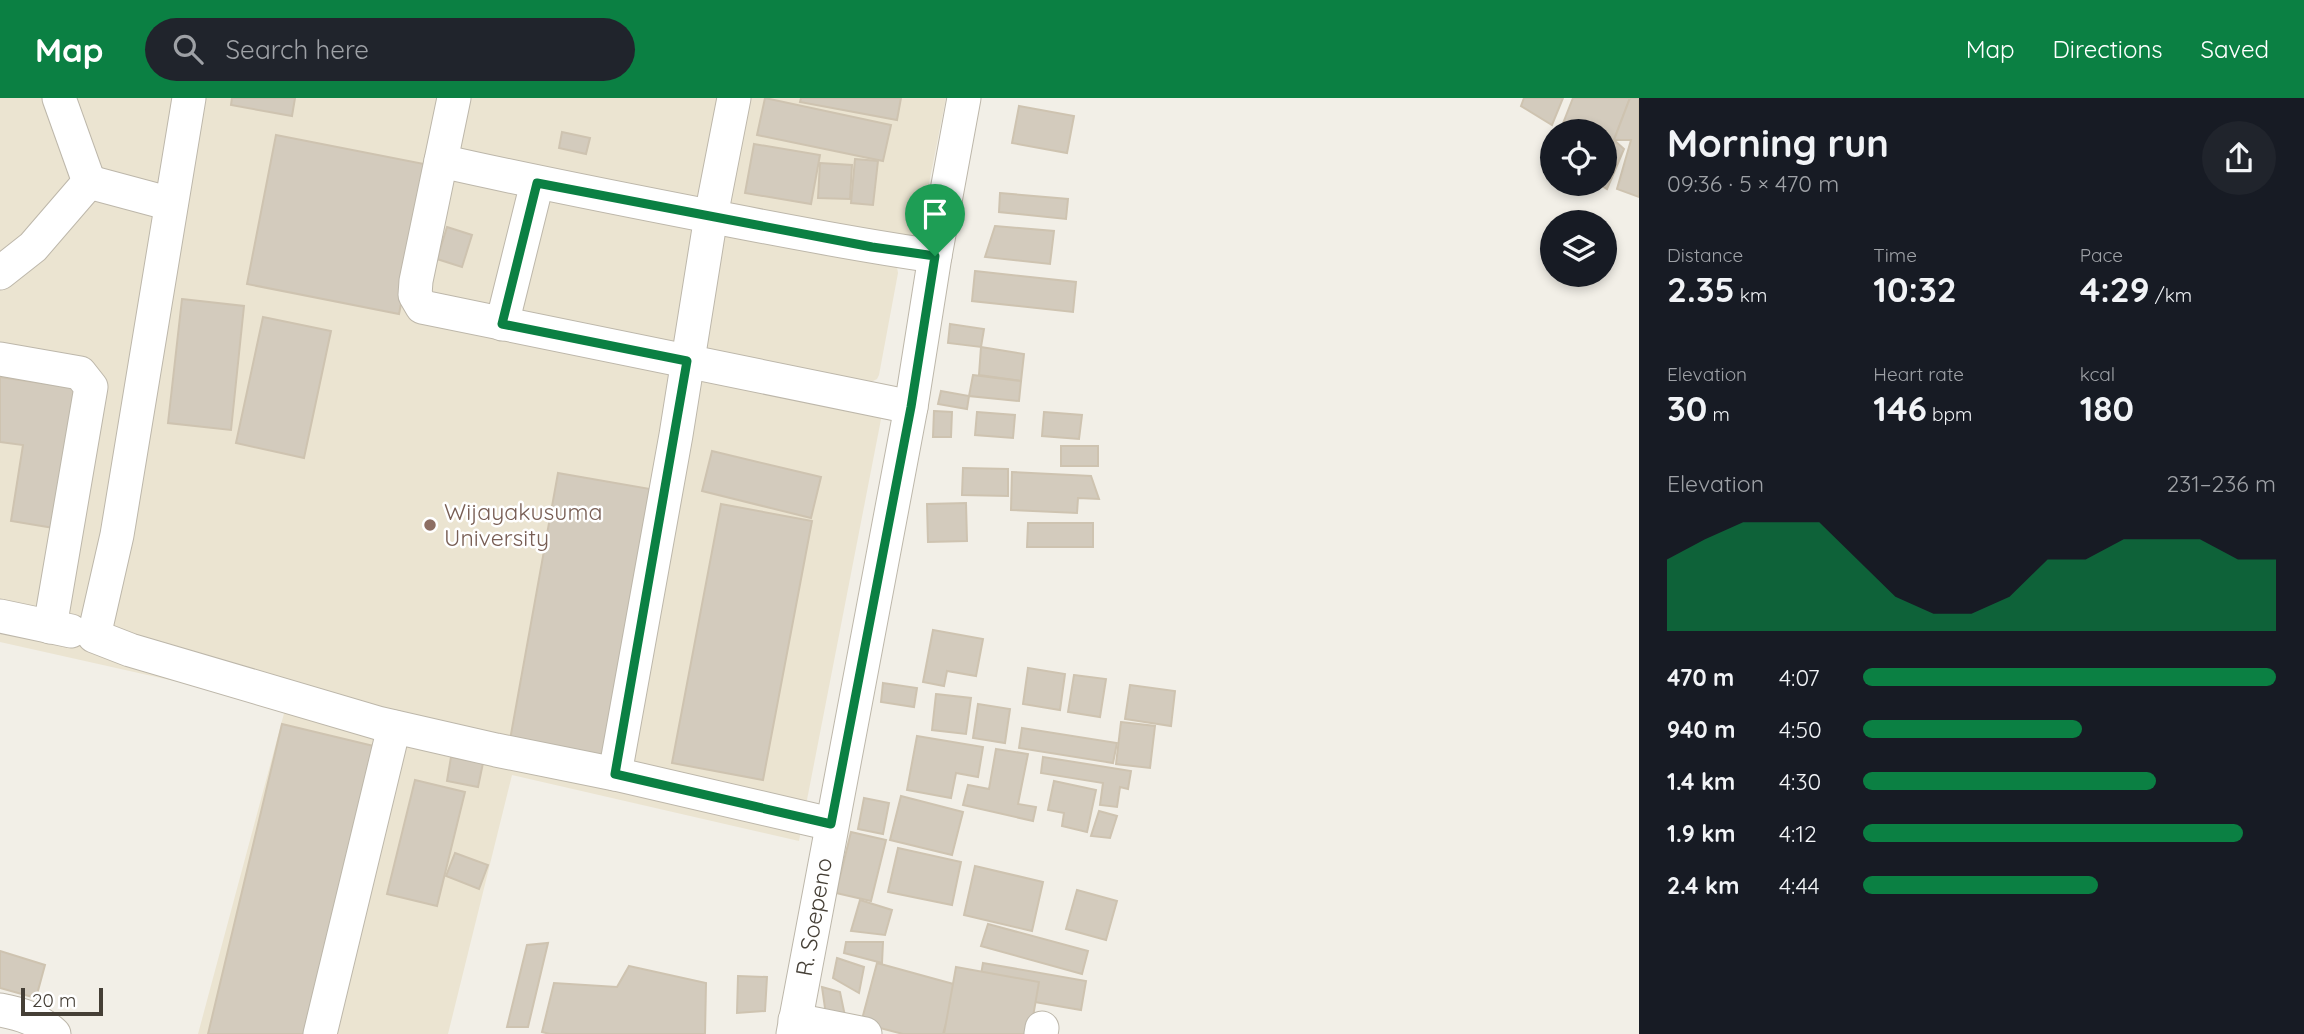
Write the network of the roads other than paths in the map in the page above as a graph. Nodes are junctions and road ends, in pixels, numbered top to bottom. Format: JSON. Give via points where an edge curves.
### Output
{"nodes":[{"id":1,"x":59,"y":98,"type":"edge"},
{"id":2,"x":189,"y":98,"type":"edge"},
{"id":3,"x":454,"y":98,"type":"edge"},
{"id":4,"x":734,"y":98,"type":"edge"},
{"id":5,"x":964,"y":98,"type":"edge"},
{"id":6,"x":441,"y":161,"type":"junction"},
{"id":7,"x":89,"y":181,"type":"junction"},
{"id":8,"x":537,"y":183,"type":"junction"},
{"id":9,"x":171,"y":205,"type":"junction"},
{"id":10,"x":710,"y":216,"type":"junction"},
{"id":11,"x":935,"y":256,"type":"junction"},
{"id":12,"x":0,"y":273,"type":"edge"},
{"id":13,"x":502,"y":324,"type":"junction"},
{"id":14,"x":0,"y":359,"type":"edge"},
{"id":15,"x":687,"y":361,"type":"junction"},
{"id":16,"x":911,"y":407,"type":"junction"},
{"id":17,"x":0,"y":616,"type":"edge"},
{"id":18,"x":50,"y":627,"type":"junction"},
{"id":19,"x":94,"y":636,"type":"junction"},
{"id":20,"x":394,"y":727,"type":"junction"},
{"id":21,"x":615,"y":774,"type":"junction"},
{"id":22,"x":831,"y":824,"type":"junction"},
{"id":23,"x":0,"y":1010,"type":"edge"},
{"id":24,"x":794,"y":1027,"type":"edge"},
{"id":25,"x":54,"y":1034,"type":"edge"},
{"id":26,"x":320,"y":1034,"type":"edge"},
{"id":27,"x":866,"y":1034,"type":"edge"}],
"edges":[{"from":1,"to":7,"type":"street"},
{"from":2,"to":9,"type":"street"},
{"from":3,"to":6,"type":"street"},
{"from":4,"to":10,"type":"street"},
{"from":5,"to":11,"type":"street","name":"R. Soepeno"},
{"from":6,"to":8,"type":"street"},
{"from":6,"to":13,"type":"street","via":[[415,296],[422,307]]},
{"from":7,"to":9,"type":"street"},
{"from":7,"to":12,"type":"street","via":[[33,247]]},
{"from":8,"to":10,"type":"street"},
{"from":8,"to":13,"type":"street"},
{"from":9,"to":19,"type":"street","via":[[117,535]]},
{"from":10,"to":11,"type":"street"},
{"from":10,"to":15,"type":"street"},
{"from":11,"to":16,"type":"street","name":"R. Soepeno"},
{"from":13,"to":15,"type":"street"},
{"from":14,"to":18,"type":"street","via":[[80,373],[91,387]]},
{"from":15,"to":16,"type":"street"},
{"from":15,"to":21,"type":"street"},
{"from":16,"to":22,"type":"street","name":"R. Soepeno"},
{"from":17,"to":18,"type":"street"},
{"from":18,"to":19,"type":"street"},
{"from":19,"to":20,"type":"street","via":[[233,682]]},
{"from":20,"to":21,"type":"street"},
{"from":20,"to":26,"type":"street"},
{"from":21,"to":22,"type":"street"},
{"from":22,"to":24,"type":"street","name":"R. Soepeno"},
{"from":23,"to":25,"type":"street","via":[[26,1015]]},
{"from":24,"to":27,"type":"street"}]}
